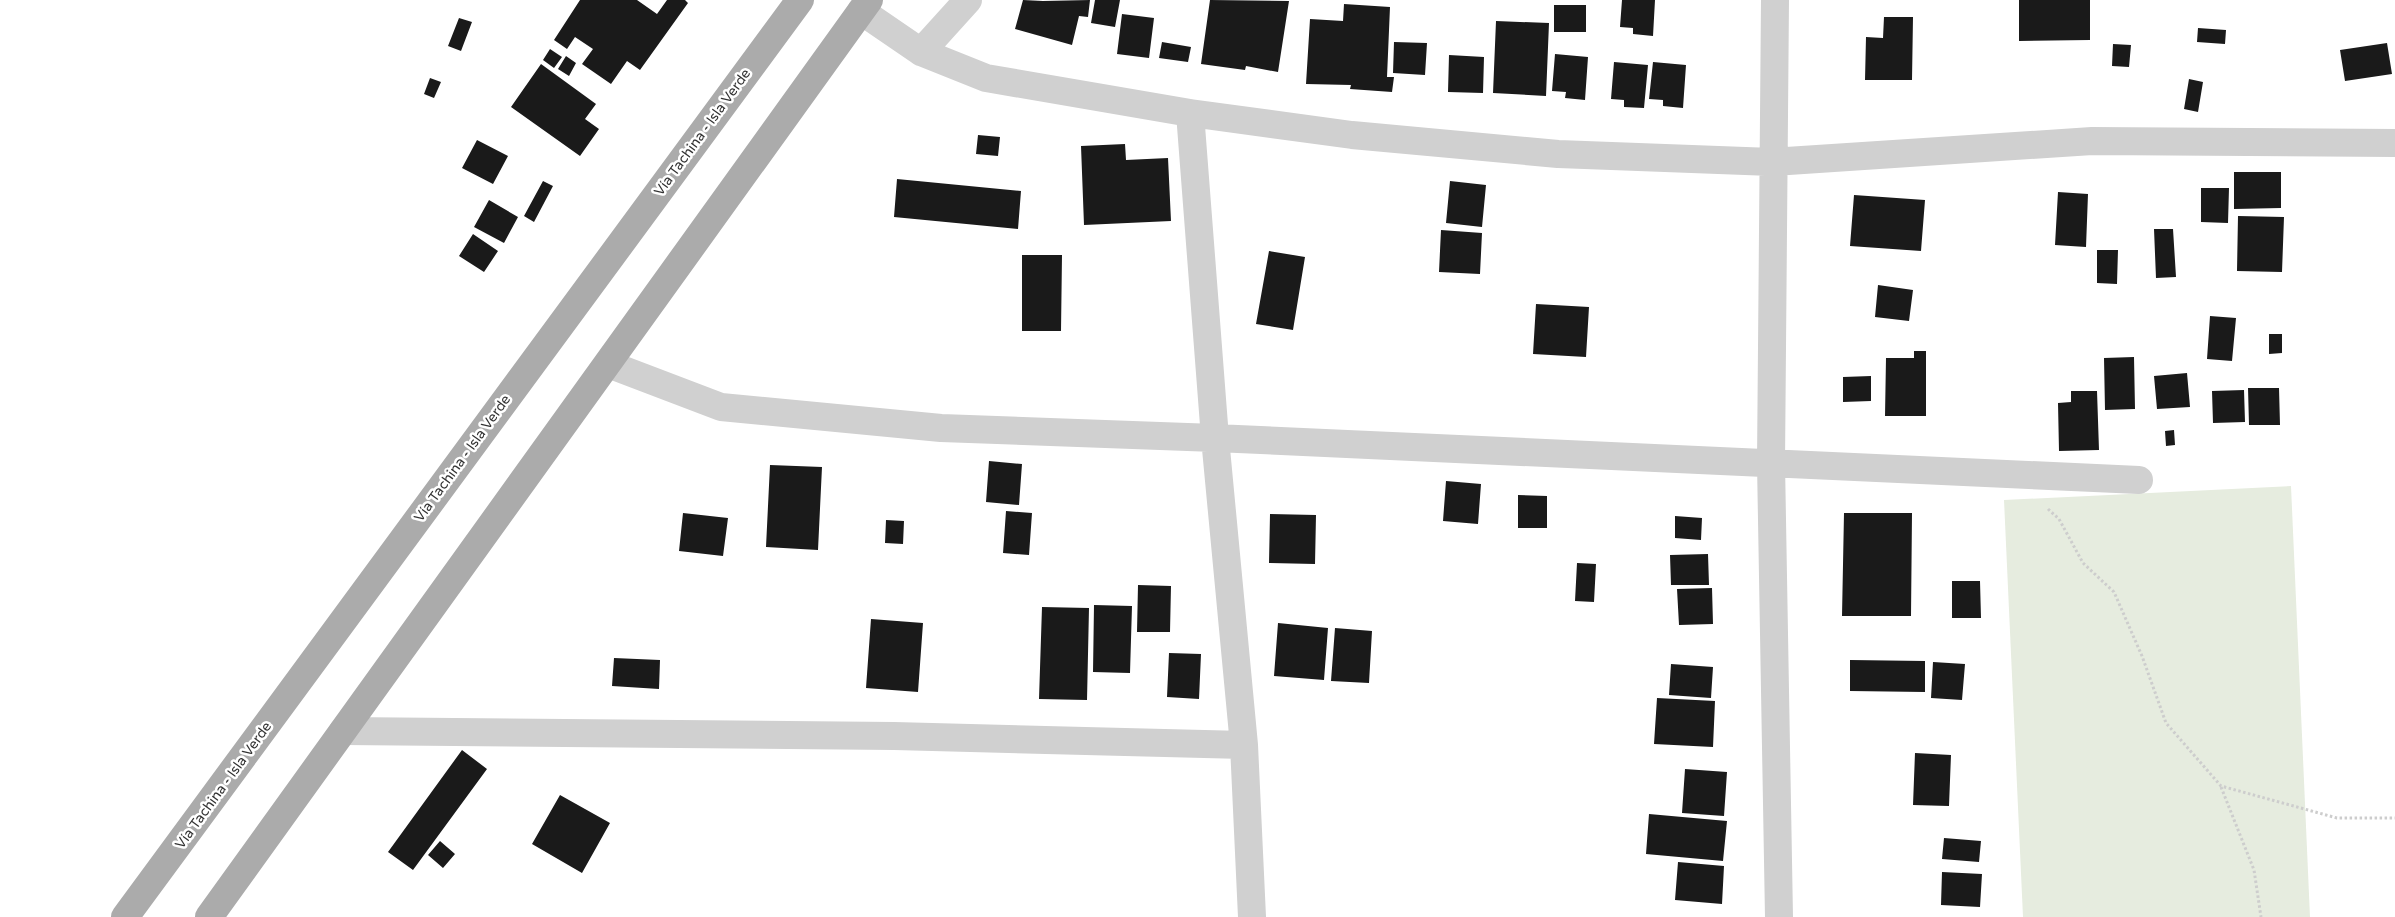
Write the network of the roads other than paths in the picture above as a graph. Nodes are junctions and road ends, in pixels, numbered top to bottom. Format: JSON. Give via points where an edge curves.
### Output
{"nodes":[{"id":1,"x":800,"y":0,"type":"edge"},
{"id":2,"x":968,"y":0,"type":"edge"},
{"id":3,"x":1775,"y":0,"type":"edge"},
{"id":4,"x":865,"y":6,"type":"edge"},
{"id":5,"x":921,"y":52,"type":"junction"},
{"id":6,"x":1190,"y":113,"type":"junction"},
{"id":7,"x":2395,"y":143,"type":"edge"},
{"id":8,"x":1772,"y":162,"type":"junction"},
{"id":9,"x":608,"y":364,"type":"junction"},
{"id":10,"x":1215,"y":438,"type":"junction"},
{"id":11,"x":1771,"y":463,"type":"junction"},
{"id":12,"x":2139,"y":480,"type":"dead end"},
{"id":13,"x":343,"y":731,"type":"junction"},
{"id":14,"x":1244,"y":745,"type":"junction"},
{"id":15,"x":125,"y":917,"type":"edge"},
{"id":16,"x":208,"y":917,"type":"edge"},
{"id":17,"x":1252,"y":917,"type":"edge"},
{"id":18,"x":1779,"y":917,"type":"edge"}],
"edges":[{"from":1,"to":15,"type":"main road","name":"Vía Tachina - Isla Verde"},
{"from":2,"to":5,"type":"street"},
{"from":3,"to":8,"type":"street"},
{"from":4,"to":5,"type":"street"},
{"from":4,"to":9,"type":"main road"},
{"from":5,"to":6,"type":"street","via":[[986,78]]},
{"from":6,"to":8,"type":"street","via":[[1352,135],[1558,154]]},
{"from":6,"to":10,"type":"street"},
{"from":7,"to":8,"type":"street","via":[[2092,141]]},
{"from":8,"to":11,"type":"street"},
{"from":9,"to":10,"type":"street","via":[[721,407],[941,428]]},
{"from":9,"to":13,"type":"main road"},
{"from":10,"to":11,"type":"street"},
{"from":10,"to":14,"type":"street"},
{"from":11,"to":12,"type":"street"},
{"from":11,"to":18,"type":"street"},
{"from":13,"to":14,"type":"street","via":[[894,736]]},
{"from":13,"to":16,"type":"main road"},
{"from":14,"to":17,"type":"street"}]}
